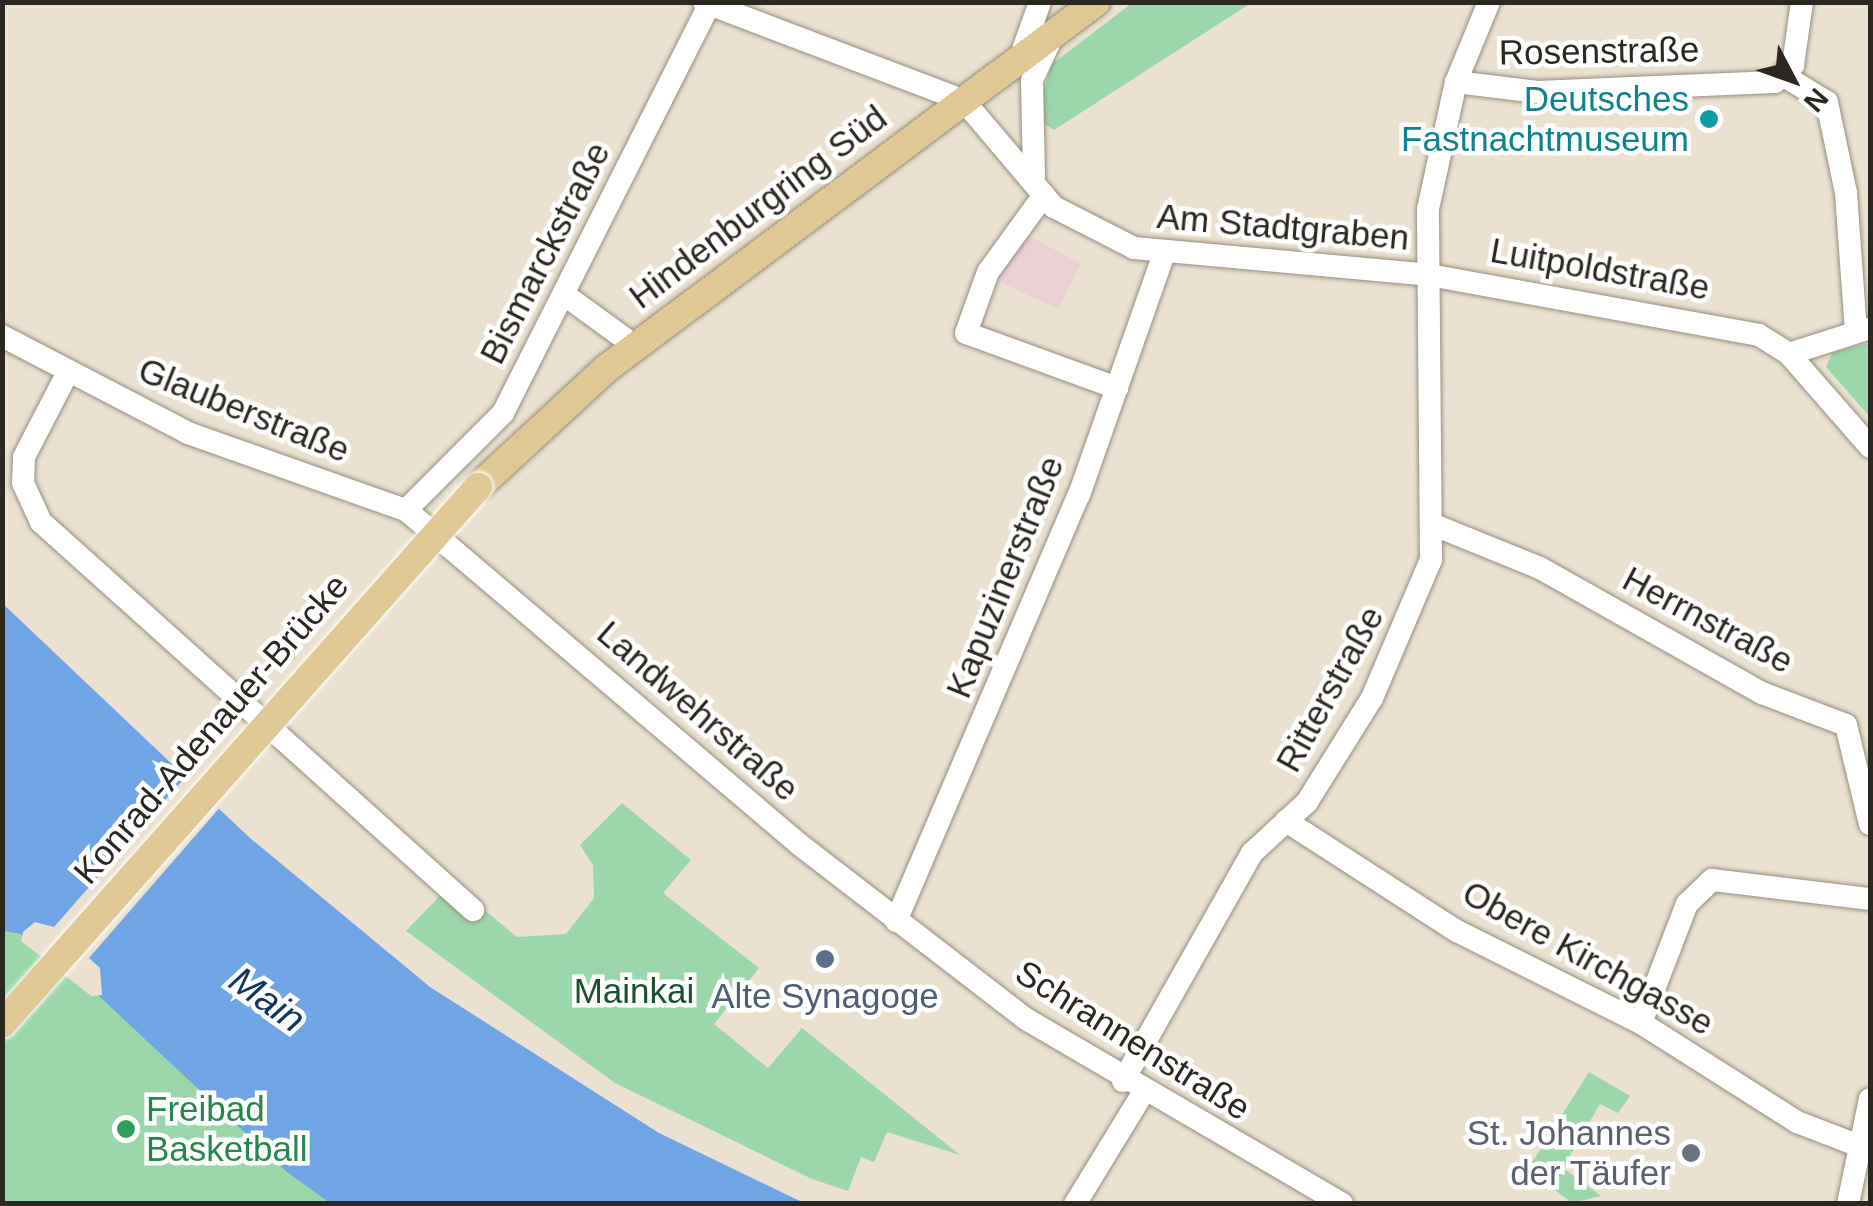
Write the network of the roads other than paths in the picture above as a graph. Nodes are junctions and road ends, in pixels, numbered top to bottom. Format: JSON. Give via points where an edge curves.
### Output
{"nodes":[{"id":1,"x":1040,"y":2,"type":"edge"},
{"id":2,"x":1096,"y":2,"type":"edge"},
{"id":3,"x":1489,"y":2,"type":"edge"},
{"id":4,"x":1802,"y":2,"type":"edge"},
{"id":5,"x":708,"y":4,"type":"edge"},
{"id":6,"x":1054,"y":31,"type":"junction"},
{"id":7,"x":1020,"y":58,"type":"junction"},
{"id":8,"x":1784,"y":76,"type":"junction"},
{"id":9,"x":1456,"y":82,"type":"junction"},
{"id":10,"x":964,"y":101,"type":"junction"},
{"id":11,"x":1039,"y":188,"type":"junction"},
{"id":12,"x":1164,"y":253,"type":"junction"},
{"id":13,"x":1429,"y":274,"type":"junction"},
{"id":14,"x":565,"y":295,"type":"junction"},
{"id":15,"x":1863,"y":330,"type":"edge"},
{"id":16,"x":2,"y":336,"type":"edge"},
{"id":17,"x":635,"y":346,"type":"junction"},
{"id":18,"x":1789,"y":354,"type":"junction"},
{"id":19,"x":68,"y":372,"type":"junction"},
{"id":20,"x":1117,"y":388,"type":"junction"},
{"id":21,"x":1870,"y":447,"type":"edge"},
{"id":22,"x":478,"y":487,"type":"joint"},
{"id":23,"x":406,"y":510,"type":"junction"},
{"id":24,"x":1434,"y":525,"type":"junction"},
{"id":25,"x":458,"y":549,"type":"joint"},
{"id":26,"x":1286,"y":821,"type":"junction"},
{"id":27,"x":1870,"y":824,"type":"edge"},
{"id":28,"x":1870,"y":899,"type":"edge"},
{"id":29,"x":473,"y":910,"type":"dead end"},
{"id":30,"x":896,"y":921,"type":"junction"},
{"id":31,"x":1640,"y":1023,"type":"junction"},
{"id":32,"x":2,"y":1024,"type":"edge"},
{"id":33,"x":1133,"y":1087,"type":"junction"},
{"id":34,"x":1870,"y":1099,"type":"edge"},
{"id":35,"x":1866,"y":1148,"type":"edge"},
{"id":36,"x":1075,"y":1204,"type":"edge"},
{"id":37,"x":1342,"y":1204,"type":"edge"},
{"id":38,"x":1848,"y":1204,"type":"edge"}],
"edges":[{"from":1,"to":7,"type":"street"},
{"from":2,"to":6,"type":"main road","name":"Hindenburgring Süd"},
{"from":3,"to":9,"type":"street","name":"Ritterstraße"},
{"from":4,"to":8,"type":"street"},
{"from":5,"to":10,"type":"street"},
{"from":5,"to":14,"type":"street","name":"Bismarckstraße"},
{"from":6,"to":7,"type":"main road","name":"Hindenburgring Süd"},
{"from":6,"to":11,"type":"street","via":[[1032,80]]},
{"from":7,"to":10,"type":"main road","name":"Hindenburgring Süd"},
{"from":8,"to":9,"type":"street","name":"Rosenstraße","via":[[1537,92]]},
{"from":8,"to":15,"type":"street","via":[[1827,102]]},
{"from":9,"to":13,"type":"street","name":"Ritterstraße","via":[[1428,210]]},
{"from":10,"to":11,"type":"street","name":"Am Stadtgraben"},
{"from":10,"to":17,"type":"main road","name":"Hindenburgring Süd"},
{"from":11,"to":12,"type":"street","name":"Am Stadtgraben","via":[[1096,233]]},
{"from":11,"to":20,"type":"street","via":[[988,272],[966,333]]},
{"from":12,"to":13,"type":"street","name":"Am Stadtgraben"},
{"from":12,"to":20,"type":"street","name":"Kapuzinerstraße"},
{"from":13,"to":18,"type":"street","name":"Luitpoldstraße","via":[[1759,335]]},
{"from":13,"to":24,"type":"street","name":"Ritterstraße"},
{"from":14,"to":17,"type":"street"},
{"from":14,"to":23,"type":"street","name":"Bismarckstraße","via":[[502,412]]},
{"from":15,"to":18,"type":"street"},
{"from":16,"to":19,"type":"street","name":"Glauberstraße"},
{"from":17,"to":22,"type":"main road","name":"Hindenburgring Süd"},
{"from":18,"to":21,"type":"street"},
{"from":19,"to":23,"type":"street","name":"Glauberstraße","via":[[188,433]]},
{"from":19,"to":29,"type":"street","via":[[24,458],[23,483],[41,522]]},
{"from":20,"to":30,"type":"street","name":"Kapuzinerstraße"},
{"from":22,"to":32,"type":"main road","name":"Konrad-Adenauer-Brücke","bridge":true},
{"from":23,"to":25,"type":"street","name":"Glauberstraße"},
{"from":24,"to":26,"type":"street","name":"Ritterstraße","via":[[1431,560],[1389,667],[1307,802]]},
{"from":24,"to":27,"type":"street","name":"Herrnstraße","via":[[1535,560],[1762,693],[1846,725]]},
{"from":25,"to":30,"type":"street","name":"Landwehrstraße"},
{"from":26,"to":31,"type":"street","name":"Obere Kirchgasse","via":[[1458,931]]},
{"from":26,"to":33,"type":"street","name":"Ritterstraße","via":[[1252,853]]},
{"from":28,"to":31,"type":"street","via":[[1712,880],[1688,904]]},
{"from":30,"to":33,"type":"street","name":"Schrannenstraße"},
{"from":31,"to":35,"type":"street","name":"Obere Kirchgasse","via":[[1797,1122]]},
{"from":33,"to":36,"type":"street","name":"Ritterstraße"},
{"from":33,"to":37,"type":"street","name":"Schrannenstraße"},
{"from":34,"to":35,"type":"street"},
{"from":35,"to":38,"type":"street"}]}
